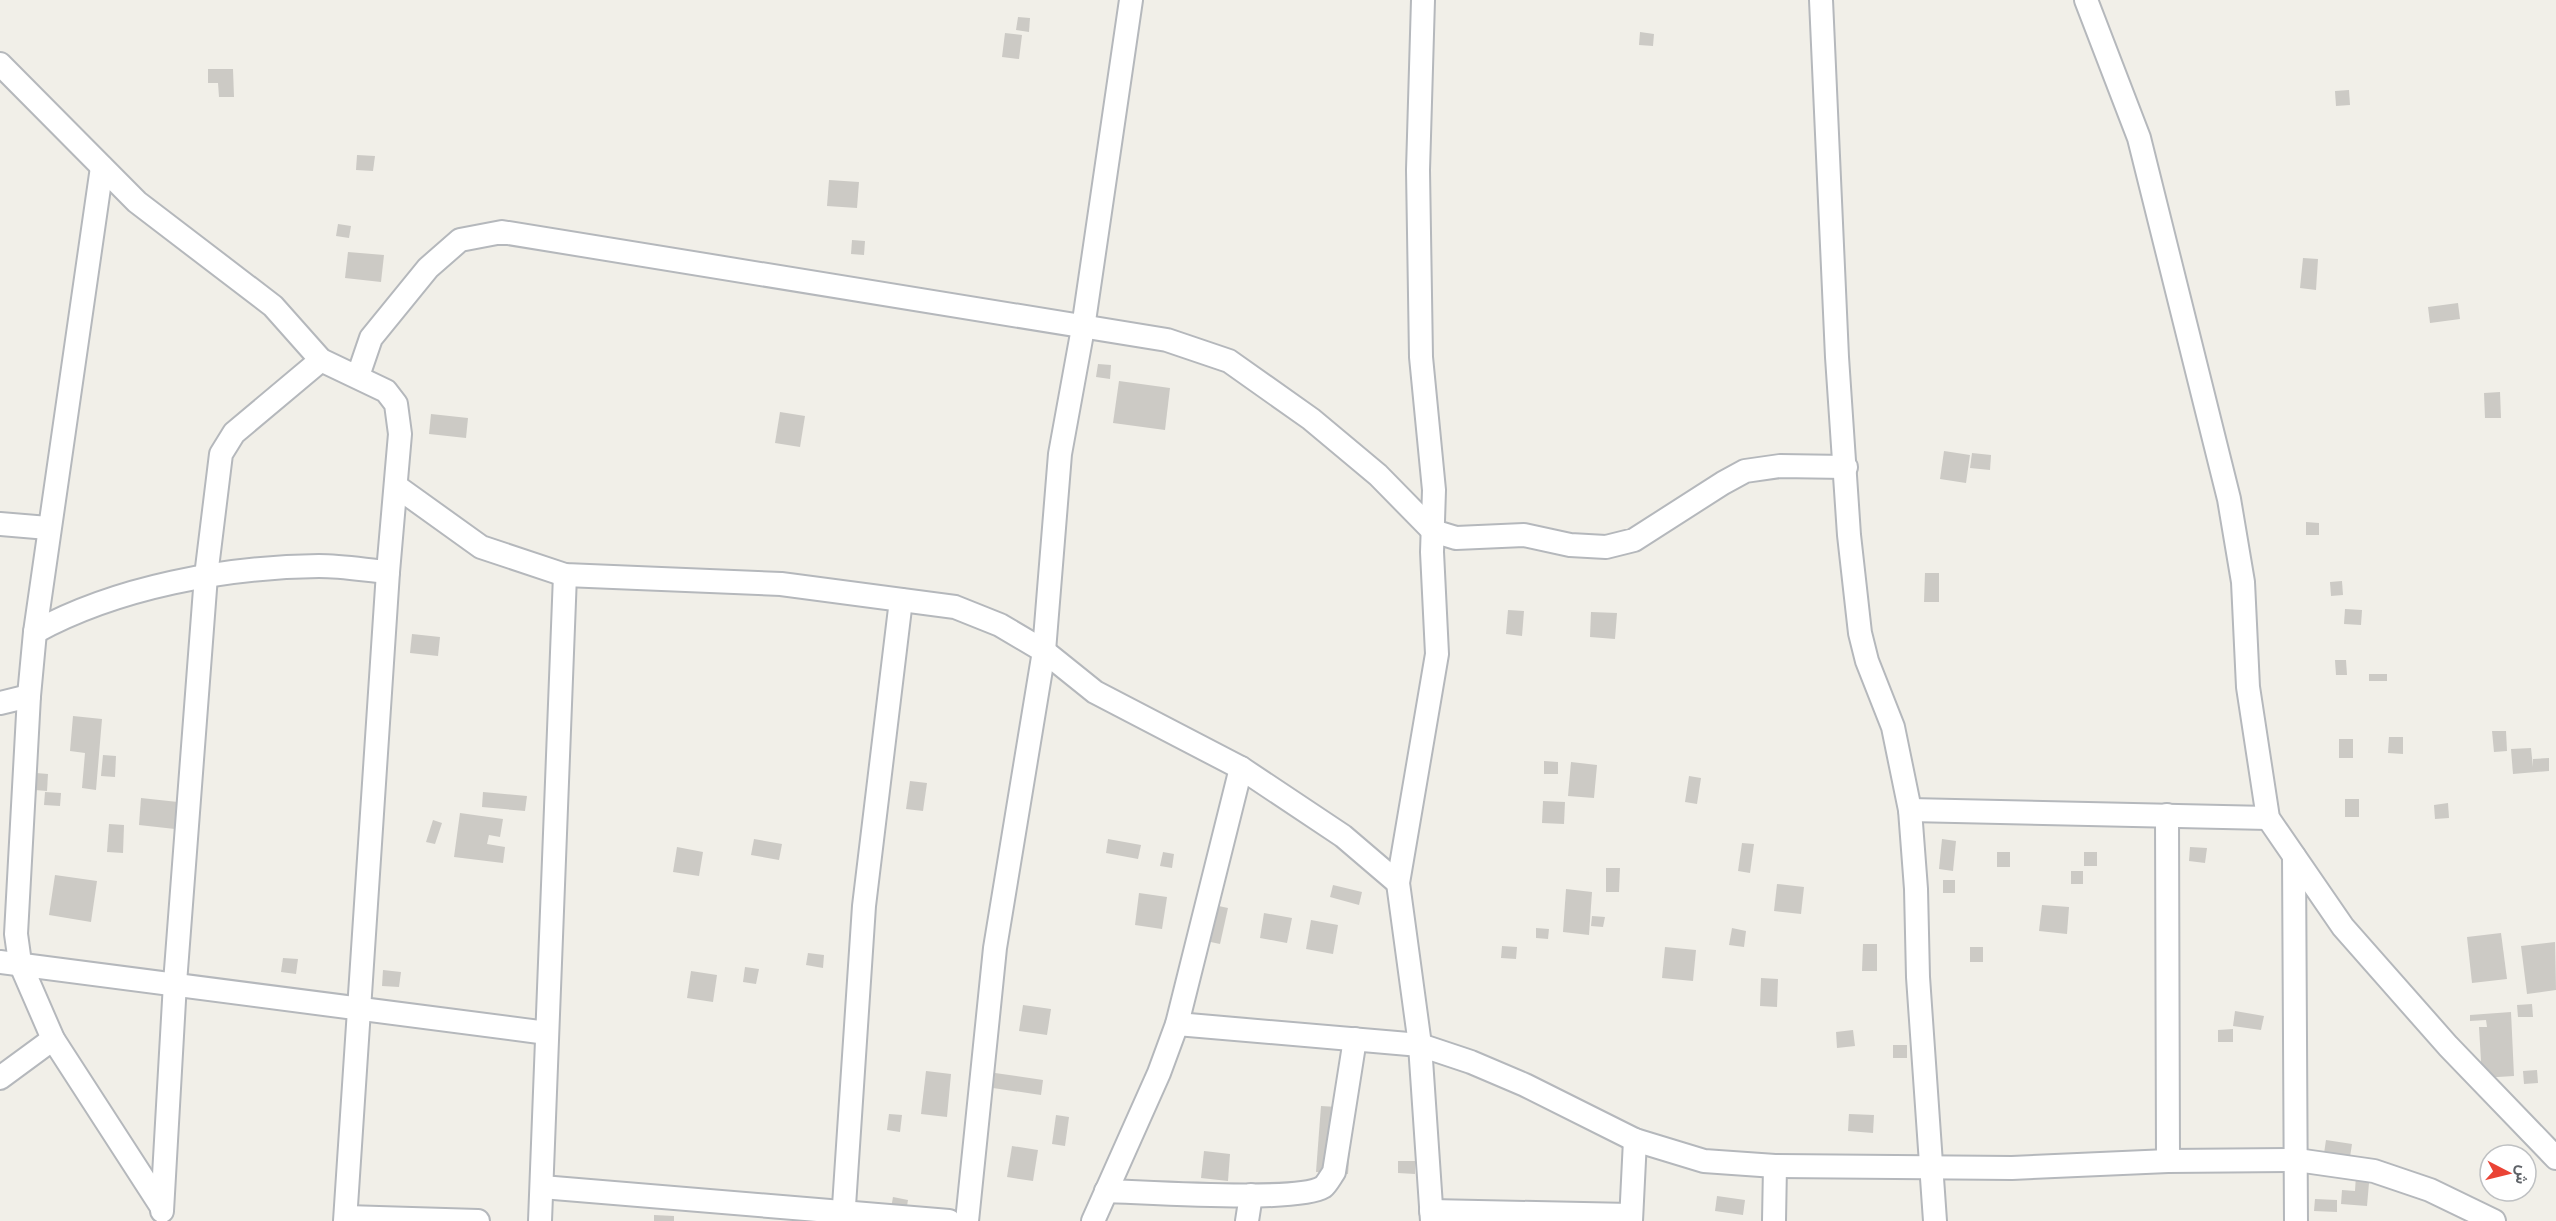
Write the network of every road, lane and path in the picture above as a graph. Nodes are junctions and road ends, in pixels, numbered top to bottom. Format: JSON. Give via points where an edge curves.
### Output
{"nodes":[{"id":1,"x":1131,"y":0,"type":"edge"},
{"id":2,"x":1423,"y":0,"type":"edge"},
{"id":3,"x":1821,"y":0,"type":"edge"},
{"id":4,"x":2086,"y":0,"type":"edge"},
{"id":5,"x":0,"y":64,"type":"edge"},
{"id":6,"x":102,"y":167,"type":"junction"},
{"id":7,"x":1083,"y":328,"type":"junction"},
{"id":8,"x":321,"y":360,"type":"junction"},
{"id":9,"x":357,"y":376,"type":"junction"},
{"id":10,"x":1846,"y":467,"type":"junction"},
{"id":11,"x":396,"y":486,"type":"junction"},
{"id":12,"x":0,"y":524,"type":"edge"},
{"id":13,"x":48,"y":528,"type":"junction"},
{"id":14,"x":1432,"y":531,"type":"junction"},
{"id":15,"x":388,"y":572,"type":"junction"},
{"id":16,"x":565,"y":575,"type":"junction"},
{"id":17,"x":207,"y":576,"type":"junction"},
{"id":18,"x":901,"y":600,"type":"junction"},
{"id":19,"x":35,"y":632,"type":"junction"},
{"id":20,"x":1044,"y":651,"type":"junction"},
{"id":21,"x":28,"y":696,"type":"junction"},
{"id":22,"x":0,"y":703,"type":"edge"},
{"id":23,"x":1240,"y":768,"type":"junction"},
{"id":24,"x":1910,"y":810,"type":"junction"},
{"id":25,"x":2167,"y":814,"type":"junction"},
{"id":26,"x":2268,"y":818,"type":"junction"},
{"id":27,"x":2294,"y":856,"type":"junction"},
{"id":28,"x":1398,"y":883,"type":"junction"},
{"id":29,"x":10,"y":963,"type":"edge"},
{"id":30,"x":175,"y":983,"type":"junction"},
{"id":31,"x":359,"y":1008,"type":"junction"},
{"id":32,"x":1177,"y":1024,"type":"junction"},
{"id":33,"x":547,"y":1033,"type":"junction"},
{"id":34,"x":1356,"y":1039,"type":"junction"},
{"id":35,"x":53,"y":1040,"type":"junction"},
{"id":36,"x":1420,"y":1045,"type":"junction"},
{"id":37,"x":0,"y":1078,"type":"edge"},
{"id":38,"x":1635,"y":1140,"type":"junction"},
{"id":39,"x":2556,"y":1158,"type":"edge"},
{"id":40,"x":2168,"y":1161,"type":"junction"},
{"id":41,"x":2297,"y":1161,"type":"junction"},
{"id":42,"x":1775,"y":1166,"type":"junction"},
{"id":43,"x":1933,"y":1167,"type":"junction"},
{"id":44,"x":542,"y":1187,"type":"junction"},
{"id":45,"x":1106,"y":1191,"type":"junction"},
{"id":46,"x":1251,"y":1195,"type":"junction"},
{"id":47,"x":768,"y":1213,"type":"edge"},
{"id":48,"x":162,"y":1214,"type":"edge"},
{"id":49,"x":843,"y":1216,"type":"edge"},
{"id":50,"x":1431,"y":1216,"type":"edge"},
{"id":51,"x":1631,"y":1218,"type":"edge"},
{"id":52,"x":345,"y":1219,"type":"edge"},
{"id":53,"x":478,"y":1221,"type":"edge"},
{"id":54,"x":540,"y":1221,"type":"edge"},
{"id":55,"x":949,"y":1221,"type":"edge"},
{"id":56,"x":968,"y":1221,"type":"edge"},
{"id":57,"x":1093,"y":1221,"type":"edge"},
{"id":58,"x":1247,"y":1221,"type":"edge"},
{"id":59,"x":1773,"y":1221,"type":"edge"},
{"id":60,"x":1935,"y":1221,"type":"edge"},
{"id":61,"x":2296,"y":1221,"type":"edge"},
{"id":62,"x":2494,"y":1221,"type":"edge"}],
"edges":[{"from":1,"to":7,"type":"street"},
{"from":2,"to":14,"type":"street","via":[[1418,170],[1421,357],[1434,490]]},
{"from":3,"to":10,"type":"street","via":[[1837,357]]},
{"from":4,"to":26,"type":"street","via":[[2139,138],[2229,499],[2243,582],[2248,687]]},
{"from":5,"to":6,"type":"street"},
{"from":6,"to":8,"type":"street","via":[[136,202],[273,306]]},
{"from":6,"to":13,"type":"street"},
{"from":7,"to":9,"type":"street","via":[[502,232],[460,240],[428,268],[371,338]]},
{"from":7,"to":14,"type":"street","via":[[1167,340],[1229,361],[1378,475]]},
{"from":7,"to":20,"type":"street","via":[[1060,454]]},
{"from":8,"to":9,"type":"street"},
{"from":8,"to":17,"type":"street","via":[[234,433],[221,454]]},
{"from":9,"to":11,"type":"street","via":[[386,391],[396,404],[400,434]]},
{"from":10,"to":14,"type":"street","via":[[1780,466],[1745,471],[1634,540],[1606,547],[1570,545],[1524,535],[1456,538]]},
{"from":10,"to":24,"type":"street","via":[[1860,633],[1893,727]]},
{"from":11,"to":15,"type":"street"},
{"from":11,"to":16,"type":"street","via":[[481,547]]},
{"from":12,"to":13,"type":"street"},
{"from":13,"to":19,"type":"street"},
{"from":14,"to":28,"type":"street","via":[[1437,654]]},
{"from":15,"to":17,"type":"street","via":[[321,566]]},
{"from":15,"to":31,"type":"street"},
{"from":16,"to":18,"type":"street","via":[[781,584]]},
{"from":16,"to":33,"type":"street"},
{"from":17,"to":19,"type":"street","via":[[97,603]]},
{"from":17,"to":30,"type":"street"},
{"from":18,"to":20,"type":"street","via":[[955,607],[1000,625]]},
{"from":18,"to":49,"type":"street","via":[[864,906]]},
{"from":19,"to":21,"type":"street"},
{"from":20,"to":23,"type":"street","via":[[1095,692]]},
{"from":20,"to":56,"type":"street","via":[[995,948]]},
{"from":21,"to":22,"type":"street"},
{"from":21,"to":29,"type":"street","via":[[16,934]]},
{"from":23,"to":28,"type":"street","via":[[1343,836]]},
{"from":23,"to":32,"type":"street"},
{"from":24,"to":25,"type":"street"},
{"from":24,"to":43,"type":"street"},
{"from":25,"to":26,"type":"street"},
{"from":25,"to":40,"type":"street"},
{"from":26,"to":27,"type":"street"},
{"from":27,"to":39,"type":"street","via":[[2343,927],[2448,1046]]},
{"from":27,"to":41,"type":"street"},
{"from":28,"to":36,"type":"street"},
{"from":29,"to":30,"type":"street"},
{"from":29,"to":35,"type":"street"},
{"from":30,"to":31,"type":"street"},
{"from":30,"to":48,"type":"street"},
{"from":31,"to":33,"type":"street"},
{"from":31,"to":52,"type":"street"},
{"from":32,"to":34,"type":"street"},
{"from":32,"to":45,"type":"street"},
{"from":33,"to":44,"type":"street"},
{"from":34,"to":36,"type":"street"},
{"from":34,"to":46,"type":"street","via":[[1335,1172],[1323,1186],[1307,1191]]},
{"from":35,"to":37,"type":"street"},
{"from":35,"to":48,"type":"street"},
{"from":36,"to":38,"type":"street","via":[[1503,1076]]},
{"from":36,"to":50,"type":"street"},
{"from":38,"to":42,"type":"street","via":[[1704,1161]]},
{"from":38,"to":51,"type":"street"},
{"from":40,"to":41,"type":"street"},
{"from":40,"to":43,"type":"street","via":[[2012,1168]]},
{"from":41,"to":61,"type":"street"},
{"from":41,"to":62,"type":"street","via":[[2374,1171],[2430,1190]]},
{"from":42,"to":43,"type":"street"},
{"from":42,"to":59,"type":"street"},
{"from":43,"to":60,"type":"street"},
{"from":44,"to":47,"type":"street"},
{"from":44,"to":54,"type":"street"},
{"from":45,"to":46,"type":"street"},
{"from":45,"to":57,"type":"street"},
{"from":46,"to":58,"type":"street"},
{"from":47,"to":49,"type":"street"},
{"from":49,"to":55,"type":"street"},
{"from":50,"to":51,"type":"street"},
{"from":52,"to":53,"type":"street"}]}
